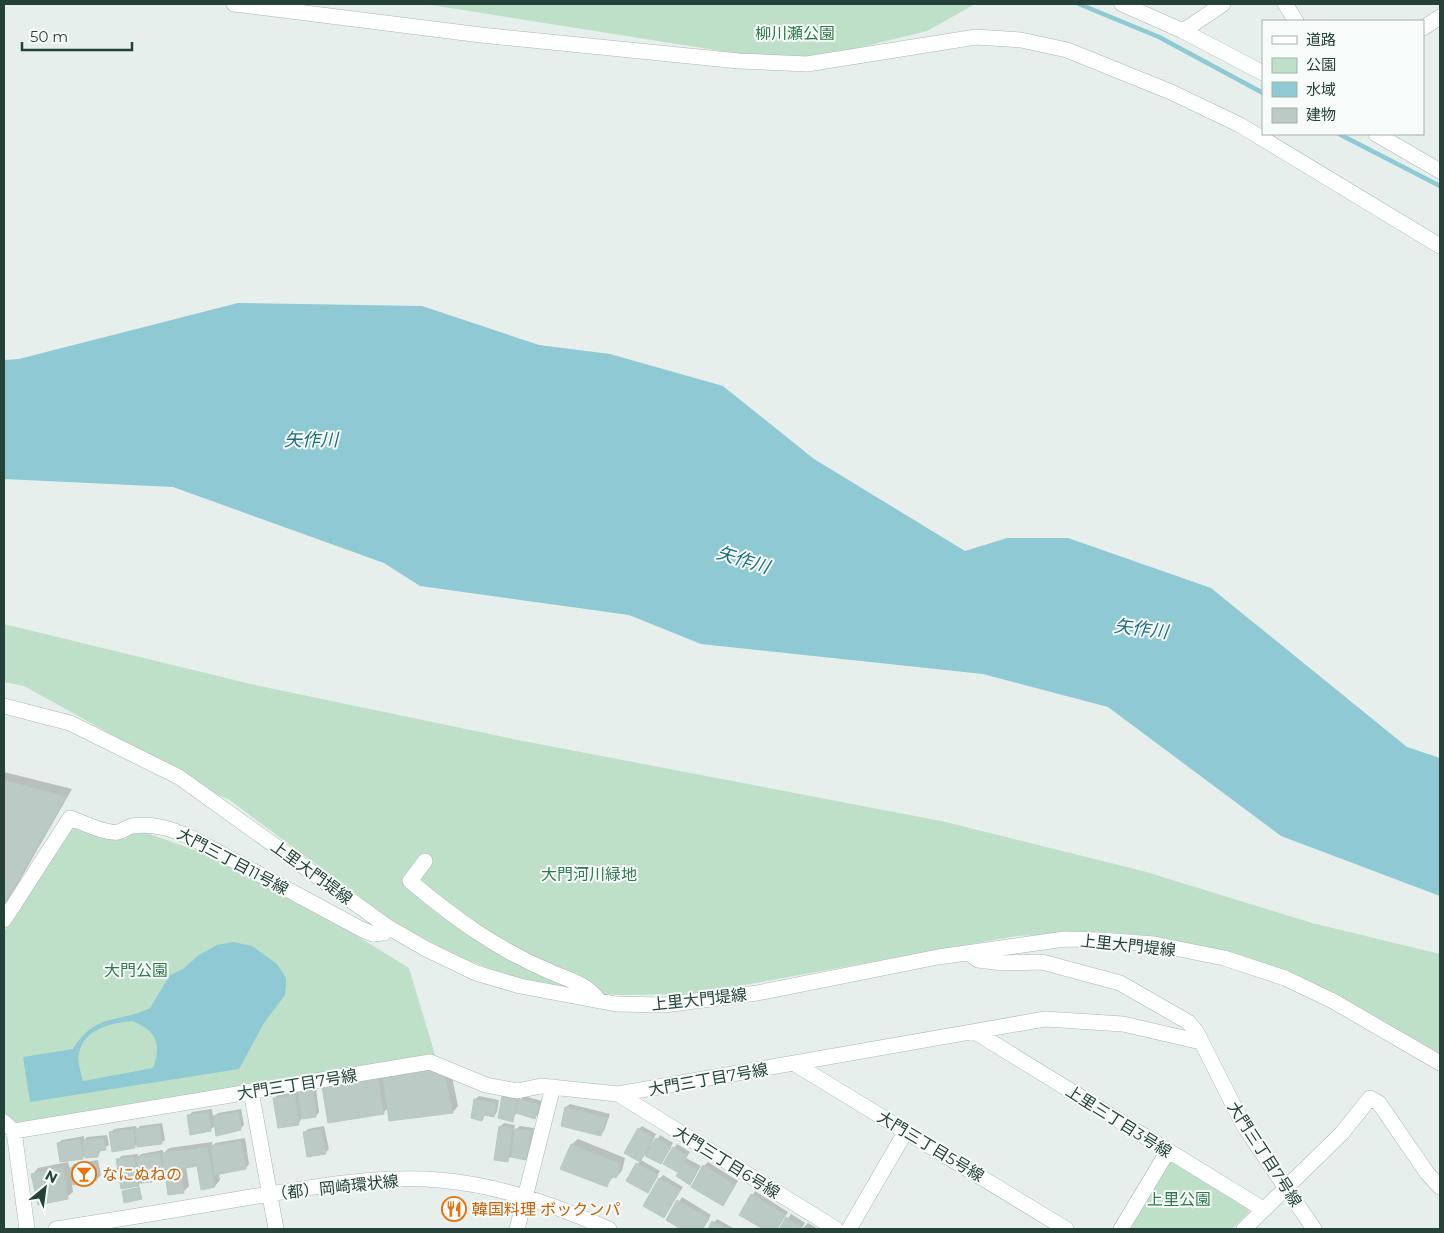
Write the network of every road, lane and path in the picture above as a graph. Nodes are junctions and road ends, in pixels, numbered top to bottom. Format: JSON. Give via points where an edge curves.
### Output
{"nodes":[{"id":1,"x":234,"y":4,"type":"edge"},
{"id":2,"x":1122,"y":4,"type":"edge"},
{"id":3,"x":1223,"y":4,"type":"edge"},
{"id":4,"x":1285,"y":4,"type":"edge"},
{"id":5,"x":1440,"y":17,"type":"edge"},
{"id":6,"x":1295,"y":20,"type":"edge"},
{"id":7,"x":1424,"y":27,"type":"edge"},
{"id":8,"x":1183,"y":31,"type":"junction"},
{"id":9,"x":1262,"y":73,"type":"edge"},
{"id":10,"x":1378,"y":135,"type":"edge"},
{"id":11,"x":1440,"y":171,"type":"edge"},
{"id":12,"x":1440,"y":246,"type":"edge"},
{"id":13,"x":4,"y":706,"type":"edge"},
{"id":14,"x":426,"y":862,"type":"dead end"},
{"id":15,"x":4,"y":920,"type":"edge"},
{"id":16,"x":388,"y":927,"type":"junction"},
{"id":17,"x":970,"y":954,"type":"junction"},
{"id":18,"x":599,"y":1001,"type":"junction"},
{"id":19,"x":975,"y":1032,"type":"junction"},
{"id":20,"x":1201,"y":1042,"type":"junction"},
{"id":21,"x":1440,"y":1063,"type":"edge"},
{"id":22,"x":795,"y":1064,"type":"junction"},
{"id":23,"x":552,"y":1087,"type":"junction"},
{"id":24,"x":251,"y":1092,"type":"junction"},
{"id":25,"x":618,"y":1094,"type":"junction"},
{"id":26,"x":9,"y":1127,"type":"edge"},
{"id":27,"x":906,"y":1131,"type":"junction"},
{"id":28,"x":1168,"y":1151,"type":"junction"},
{"id":29,"x":1440,"y":1187,"type":"edge"},
{"id":30,"x":1286,"y":1188,"type":"junction"},
{"id":31,"x":270,"y":1194,"type":"junction"},
{"id":32,"x":526,"y":1196,"type":"junction"},
{"id":33,"x":1263,"y":1209,"type":"junction"},
{"id":34,"x":27,"y":1229,"type":"edge"},
{"id":35,"x":56,"y":1229,"type":"edge"},
{"id":36,"x":276,"y":1229,"type":"edge"},
{"id":37,"x":517,"y":1229,"type":"edge"},
{"id":38,"x":609,"y":1229,"type":"edge"},
{"id":39,"x":836,"y":1229,"type":"edge"},
{"id":40,"x":850,"y":1229,"type":"edge"},
{"id":41,"x":1066,"y":1229,"type":"edge"},
{"id":42,"x":1121,"y":1229,"type":"edge"},
{"id":43,"x":1244,"y":1229,"type":"edge"},
{"id":44,"x":1314,"y":1229,"type":"edge"}],
"edges":[{"from":1,"to":12,"type":"street","via":[[739,61],[807,64],[976,36],[1021,40],[1067,50],[1171,92],[1240,125]]},
{"from":2,"to":8,"type":"street"},
{"from":3,"to":8,"type":"street"},
{"from":4,"to":6,"type":"street"},
{"from":5,"to":7,"type":"street"},
{"from":8,"to":9,"type":"street"},
{"from":10,"to":11,"type":"street"},
{"from":13,"to":16,"type":"street","name":"上里大門堤線","via":[[70,724],[178,777]]},
{"from":14,"to":18,"type":"street","via":[[410,881],[448,914],[482,938],[524,961],[583,985]]},
{"from":15,"to":16,"type":"street","name":"大門三丁目11号線","via":[[70,818],[118,832],[130,826],[152,824],[172,829],[361,929],[373,934],[384,933]]},
{"from":16,"to":18,"type":"street","name":"上里大門堤線","via":[[476,973],[520,986]]},
{"from":17,"to":18,"type":"street","name":"上里大門堤線","via":[[756,993],[673,1003],[616,1004]]},
{"from":17,"to":20,"type":"street","via":[[978,960],[1003,963],[1042,962],[1120,983],[1188,1022]]},
{"from":17,"to":21,"type":"street","name":"上里大門堤線","via":[[1065,939],[1154,944],[1224,958],[1284,978],[1333,1001]]},
{"from":19,"to":20,"type":"street","name":"大門三丁目7号線","via":[[1045,1019],[1123,1024]]},
{"from":19,"to":22,"type":"street","name":"大門三丁目7号線"},
{"from":19,"to":28,"type":"street","name":"上里三丁目3号線"},
{"from":20,"to":30,"type":"street","name":"大門三丁目7号線","via":[[1244,1126]]},
{"from":22,"to":25,"type":"street","name":"大門三丁目7号線"},
{"from":22,"to":27,"type":"street","name":"大門三丁目5号線"},
{"from":23,"to":24,"type":"street","name":"大門三丁目7号線","via":[[517,1091],[486,1085],[430,1062]]},
{"from":23,"to":25,"type":"street","name":"大門三丁目7号線"},
{"from":23,"to":32,"type":"street"},
{"from":24,"to":26,"type":"street","name":"大門三丁目7号線"},
{"from":24,"to":31,"type":"street"},
{"from":25,"to":39,"type":"street","name":"大門三丁目6号線"},
{"from":26,"to":34,"type":"street"},
{"from":27,"to":40,"type":"street"},
{"from":27,"to":41,"type":"street","name":"大門三丁目5号線"},
{"from":28,"to":33,"type":"street","name":"上里三丁目3号線"},
{"from":28,"to":42,"type":"street"},
{"from":29,"to":30,"type":"street","via":[[1379,1103],[1370,1098],[1342,1133]]},
{"from":30,"to":33,"type":"street"},
{"from":30,"to":44,"type":"street","name":"大門三丁目7号線"},
{"from":31,"to":32,"type":"street","name":"（都）岡崎環状線","via":[[388,1179],[439,1180]]},
{"from":31,"to":35,"type":"street","name":"（都）岡崎環状線"},
{"from":31,"to":36,"type":"street"},
{"from":32,"to":37,"type":"street"},
{"from":32,"to":38,"type":"street","name":"（都）岡崎環状線"},
{"from":33,"to":43,"type":"street"}]}
